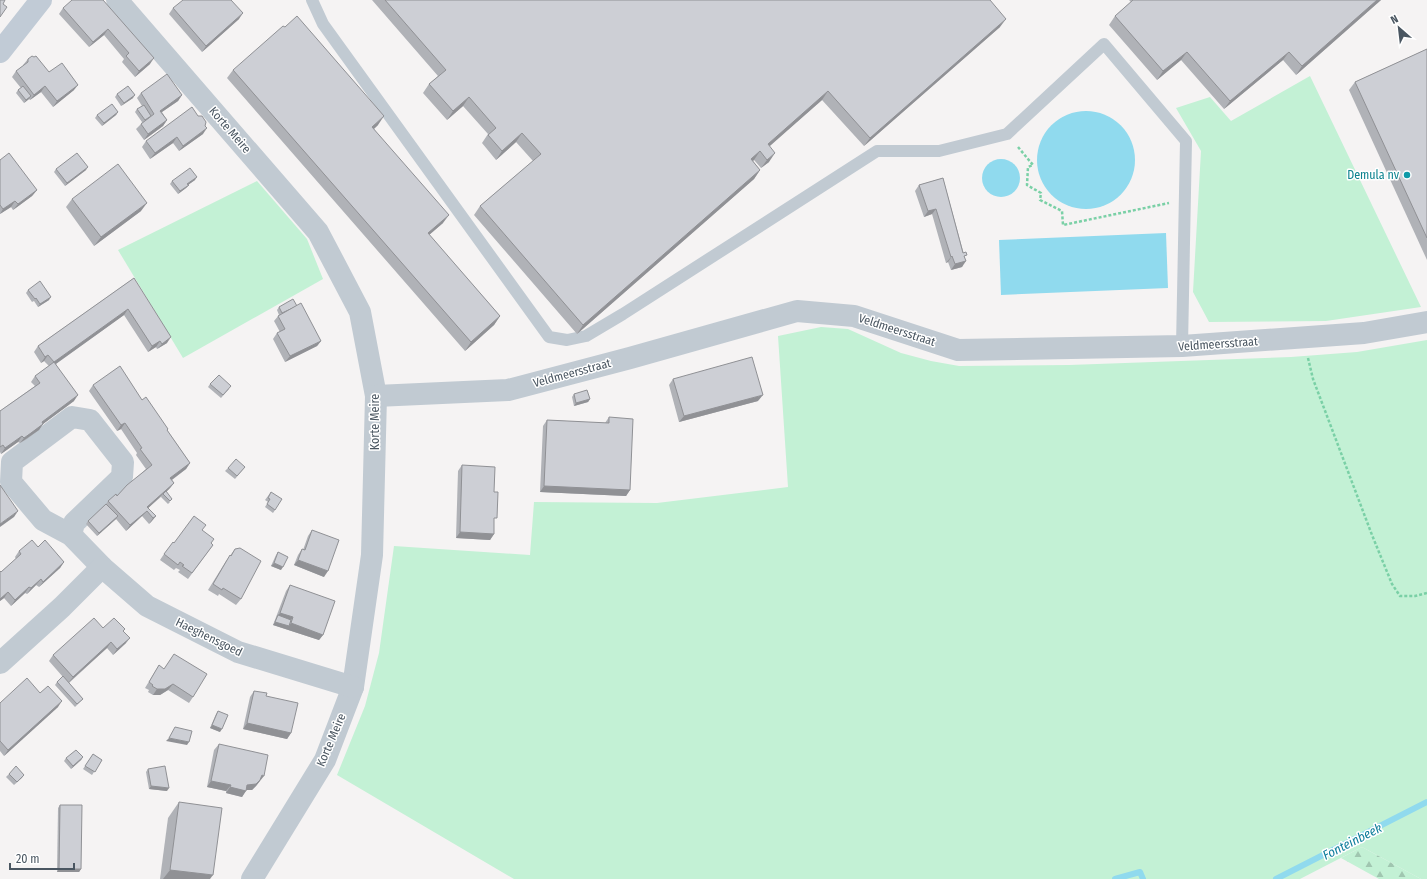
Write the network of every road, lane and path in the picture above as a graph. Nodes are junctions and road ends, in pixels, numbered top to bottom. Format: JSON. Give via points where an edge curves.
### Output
{"nodes":[{"id":1,"x":41,"y":0,"type":"edge"},
{"id":2,"x":117,"y":0,"type":"edge"},
{"id":3,"x":312,"y":0,"type":"edge"},
{"id":4,"x":0,"y":52,"type":"edge"},
{"id":5,"x":1007,"y":134,"type":"junction"},
{"id":6,"x":1176,"y":202,"type":"dead end"},
{"id":7,"x":1427,"y":322,"type":"edge"},
{"id":8,"x":1302,"y":338,"type":"junction"},
{"id":9,"x":1182,"y":346,"type":"junction"},
{"id":10,"x":376,"y":396,"type":"junction"},
{"id":11,"x":72,"y":536,"type":"junction"},
{"id":12,"x":102,"y":567,"type":"junction"},
{"id":13,"x":1427,"y":593,"type":"edge"},
{"id":14,"x":0,"y":663,"type":"edge"},
{"id":15,"x":353,"y":686,"type":"junction"},
{"id":16,"x":252,"y":879,"type":"edge"}],
"edges":[{"from":1,"to":4,"type":"street"},
{"from":2,"to":10,"type":"street","name":"Korte Meire","via":[[318,232],[360,312]]},
{"from":3,"to":5,"type":"lane","via":[[323,24],[549,337],[567,340],[586,336],[877,151],[939,151]]},
{"from":5,"to":6,"type":"path","via":[[1033,165],[1028,167],[1027,185],[1041,193],[1040,200],[1062,211],[1063,225]]},
{"from":5,"to":9,"type":"lane","via":[[1104,44],[1186,141]]},
{"from":7,"to":8,"type":"street","name":"Veldmeersstraat","via":[[1364,334]]},
{"from":8,"to":9,"type":"street","name":"Veldmeersstraat"},
{"from":8,"to":13,"type":"path","via":[[1313,379],[1392,584],[1400,596]]},
{"from":9,"to":10,"type":"street","name":"Veldmeersstraat","via":[[958,350],[854,316],[797,311],[508,390]]},
{"from":10,"to":15,"type":"street","name":"Korte Meire","via":[[372,555]]},
{"from":11,"to":11,"type":"street","name":"Haeghensgoed","via":[[74,523],[122,477],[123,462],[90,420],[72,417],[12,462],[12,482],[43,520]]},
{"from":11,"to":12,"type":"street","name":"Haeghensgoed"},
{"from":12,"to":14,"type":"street"},
{"from":12,"to":15,"type":"street","name":"Haeghensgoed","via":[[147,606],[238,652]]},
{"from":15,"to":16,"type":"street","name":"Korte Meire","via":[[325,760]]}]}
